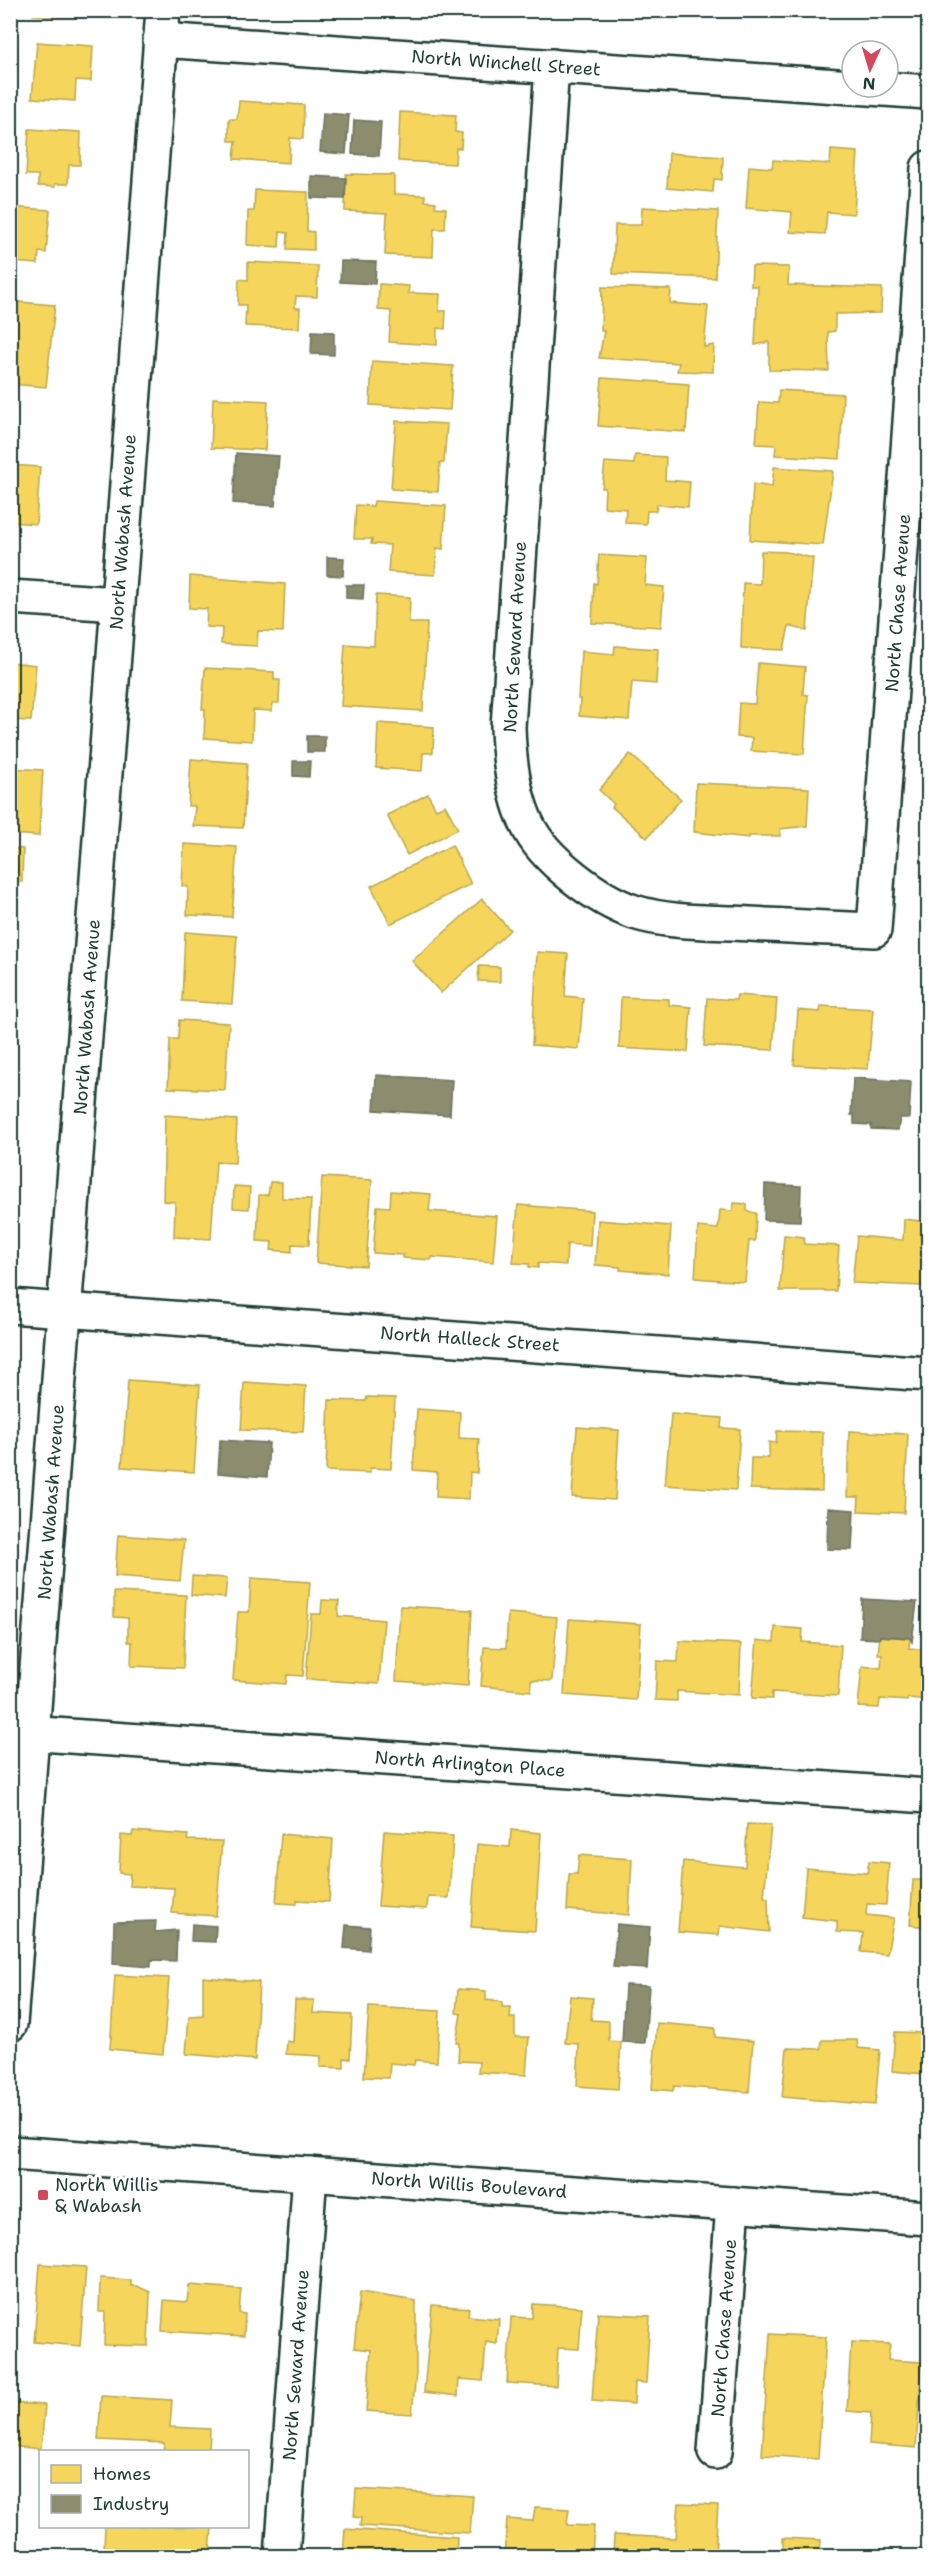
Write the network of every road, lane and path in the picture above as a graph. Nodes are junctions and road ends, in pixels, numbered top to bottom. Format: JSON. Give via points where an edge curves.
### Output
{"nodes":[{"id":1,"x":162,"y":25,"type":"edge"},
{"id":2,"x":552,"y":66,"type":"junction"},
{"id":3,"x":840,"y":86,"type":"edge"},
{"id":4,"x":900,"y":90,"type":"edge"},
{"id":5,"x":928,"y":92,"type":"edge"},
{"id":6,"x":928,"y":168,"type":"edge"},
{"id":7,"x":10,"y":597,"type":"edge"},
{"id":8,"x":118,"y":604,"type":"junction"},
{"id":9,"x":874,"y":930,"type":"joint"},
{"id":10,"x":10,"y":1306,"type":"edge"},
{"id":11,"x":65,"y":1310,"type":"junction"},
{"id":12,"x":928,"y":1374,"type":"edge"},
{"id":13,"x":22,"y":1732,"type":"edge"},
{"id":14,"x":928,"y":1796,"type":"edge"},
{"id":15,"x":10,"y":2024,"type":"edge"},
{"id":16,"x":10,"y":2153,"type":"edge"},
{"id":17,"x":310,"y":2174,"type":"junction"},
{"id":18,"x":733,"y":2204,"type":"junction"},
{"id":19,"x":928,"y":2218,"type":"edge"},
{"id":20,"x":715,"y":2452,"type":"dead end"},
{"id":21,"x":282,"y":2556,"type":"edge"}],
"edges":[{"from":1,"to":2,"type":"street","name":"North Winchell Street"},
{"from":1,"to":8,"type":"street","name":"North Wabash Avenue"},
{"from":2,"to":3,"type":"street","name":"North Winchell Street"},
{"from":2,"to":9,"type":"street","name":"North Seward Avenue","via":[[508,727],[513,783],[527,826],[553,859],[582,885],[634,912],[678,920]]},
{"from":4,"to":5,"type":"street","name":"North Winchell Street"},
{"from":6,"to":9,"type":"street","name":"North Chase Avenue"},
{"from":7,"to":8,"type":"street"},
{"from":8,"to":11,"type":"street","name":"North Wabash Avenue"},
{"from":10,"to":11,"type":"street","name":"North Halleck Street"},
{"from":11,"to":12,"type":"street","name":"North Halleck Street"},
{"from":11,"to":13,"type":"street","name":"North Wabash Avenue"},
{"from":13,"to":14,"type":"street","name":"North Arlington Place"},
{"from":13,"to":15,"type":"street","name":"North Wabash Avenue"},
{"from":16,"to":17,"type":"street","name":"North Willis Boulevard"},
{"from":17,"to":18,"type":"street","name":"North Willis Boulevard"},
{"from":17,"to":21,"type":"street","name":"North Seward Avenue"},
{"from":18,"to":19,"type":"street","name":"North Willis Boulevard"},
{"from":18,"to":20,"type":"street","name":"North Chase Avenue"}]}
